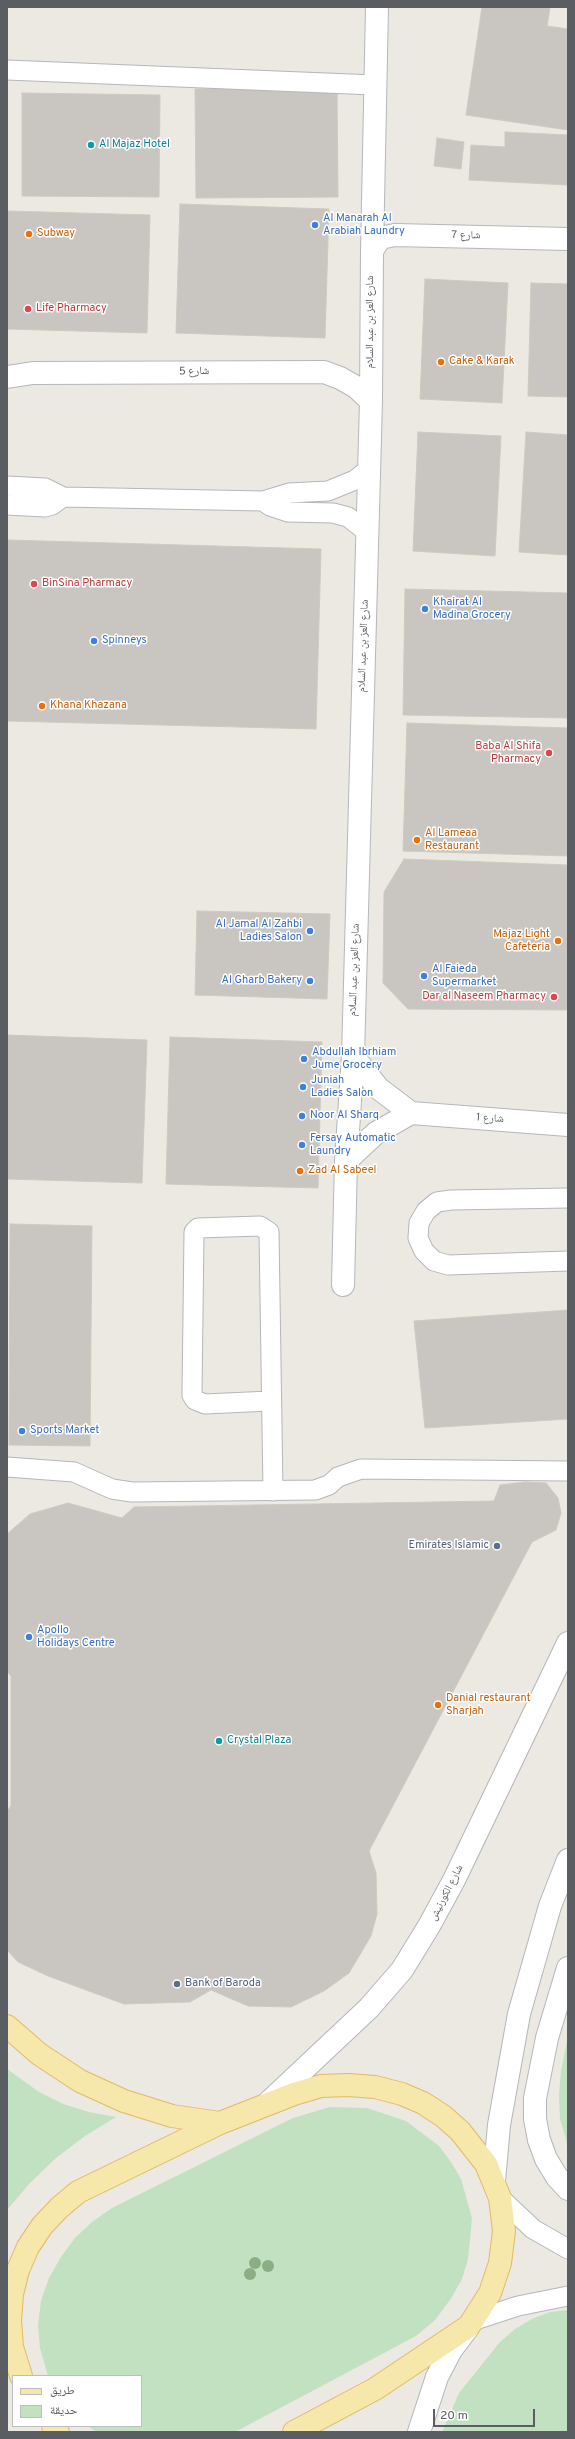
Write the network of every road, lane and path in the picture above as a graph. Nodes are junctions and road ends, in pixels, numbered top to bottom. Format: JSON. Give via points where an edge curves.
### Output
{"nodes":[{"id":1,"x":377,"y":7,"type":"edge"},
{"id":2,"x":7,"y":70,"type":"edge"},
{"id":3,"x":375,"y":85,"type":"junction"},
{"id":4,"x":568,"y":239,"type":"edge"},
{"id":5,"x":372,"y":251,"type":"junction"},
{"id":6,"x":7,"y":377,"type":"edge"},
{"id":7,"x":371,"y":402,"type":"junction"},
{"id":8,"x":369,"y":470,"type":"junction"},
{"id":9,"x":7,"y":486,"type":"edge"},
{"id":10,"x":63,"y":497,"type":"junction"},
{"id":11,"x":263,"y":501,"type":"junction"},
{"id":12,"x":7,"y":505,"type":"edge"},
{"id":13,"x":367,"y":532,"type":"junction"},
{"id":14,"x":353,"y":1056,"type":"junction"},
{"id":15,"x":411,"y":1113,"type":"junction"},
{"id":16,"x":568,"y":1125,"type":"edge"},
{"id":17,"x":346,"y":1161,"type":"junction"},
{"id":18,"x":568,"y":1198,"type":"edge"},
{"id":19,"x":568,"y":1261,"type":"edge"},
{"id":20,"x":343,"y":1285,"type":"dead end"},
{"id":21,"x":270,"y":1401,"type":"junction"},
{"id":22,"x":7,"y":1467,"type":"edge"},
{"id":23,"x":568,"y":1470,"type":"edge"},
{"id":24,"x":273,"y":1491,"type":"junction"},
{"id":25,"x":568,"y":1643,"type":"edge"},
{"id":26,"x":568,"y":1860,"type":"edge"},
{"id":27,"x":568,"y":1968,"type":"edge"},
{"id":28,"x":7,"y":2026,"type":"edge"},
{"id":29,"x":269,"y":2102,"type":"junction"},
{"id":30,"x":220,"y":2123,"type":"junction"},
{"id":31,"x":497,"y":2190,"type":"junction"},
{"id":32,"x":568,"y":2190,"type":"edge"},
{"id":33,"x":568,"y":2249,"type":"edge"},
{"id":34,"x":18,"y":2270,"type":"junction"},
{"id":35,"x":7,"y":2292,"type":"edge"},
{"id":36,"x":568,"y":2296,"type":"edge"},
{"id":37,"x":470,"y":2324,"type":"junction"},
{"id":38,"x":21,"y":2375,"type":"edge"},
{"id":39,"x":294,"y":2432,"type":"edge"},
{"id":40,"x":419,"y":2432,"type":"edge"}],
"edges":[{"from":1,"to":3,"type":"street","name":"شارع العز بن عبد السلام"},
{"from":2,"to":3,"type":"lane"},
{"from":3,"to":5,"type":"street","name":"شارع العز بن عبد السلام"},
{"from":4,"to":5,"type":"street","name":"شارع 7","via":[[395,234],[380,238]]},
{"from":5,"to":7,"type":"street","name":"شارع العز بن عبد السلام"},
{"from":6,"to":7,"type":"street","name":"شارع 5","via":[[33,373],[324,372],[356,387]]},
{"from":7,"to":8,"type":"street","name":"شارع العز بن عبد السلام"},
{"from":8,"to":11,"type":"lane","via":[[355,480],[328,491],[289,493]]},
{"from":8,"to":13,"type":"street","name":"شارع العز بن عبد السلام"},
{"from":9,"to":10,"type":"lane","via":[[46,488]]},
{"from":10,"to":11,"type":"lane"},
{"from":10,"to":12,"type":"lane","via":[[45,507]]},
{"from":11,"to":13,"type":"lane","via":[[288,512],[333,513],[348,517]]},
{"from":13,"to":14,"type":"street","name":"شارع العز بن عبد السلام"},
{"from":14,"to":15,"type":"street","via":[[378,1088]]},
{"from":14,"to":17,"type":"street","name":"شارع العز بن عبد السلام"},
{"from":15,"to":16,"type":"street","name":"شارع 1"},
{"from":15,"to":17,"type":"street","via":[[376,1134]]},
{"from":17,"to":20,"type":"street","name":"شارع العز بن عبد السلام"},
{"from":18,"to":19,"type":"lane","via":[[437,1202],[426,1211],[419,1224],[418,1238],[424,1251],[434,1261],[448,1265]]},
{"from":21,"to":21,"type":"lane","via":[[269,1232],[260,1226],[198,1228],[194,1232],[192,1395],[195,1400],[205,1404]]},
{"from":21,"to":24,"type":"lane"},
{"from":22,"to":24,"type":"lane","via":[[74,1472],[122,1491]]},
{"from":23,"to":24,"type":"lane","via":[[361,1469],[338,1477],[322,1488]]},
{"from":25,"to":29,"type":"street","name":"شارع الكورنيش","via":[[454,1880],[402,1970],[369,2008]]},
{"from":26,"to":31,"type":"street","via":[[550,1906],[519,2014],[505,2083]]},
{"from":27,"to":32,"type":"street","via":[[548,2038],[535,2105],[538,2140],[557,2178]]},
{"from":28,"to":30,"type":"main road","via":[[39,2054],[80,2081],[124,2102],[172,2116]]},
{"from":29,"to":30,"type":"main road"},
{"from":29,"to":31,"type":"main road","via":[[328,2086],[375,2087],[402,2094],[443,2116],[460,2131],[486,2164]]},
{"from":30,"to":34,"type":"main road","via":[[78,2192],[42,2226],[28,2247]]},
{"from":31,"to":33,"type":"lane","via":[[533,2229]]},
{"from":31,"to":37,"type":"main road","via":[[504,2230],[500,2263],[490,2293]]},
{"from":34,"to":35,"type":"main road"},
{"from":34,"to":38,"type":"main road","via":[[12,2294],[10,2320],[12,2347]]},
{"from":36,"to":37,"type":"lane","via":[[518,2306]]},
{"from":37,"to":39,"type":"main road","via":[[375,2389]]},
{"from":37,"to":40,"type":"street","via":[[451,2350],[437,2377]]}]}
